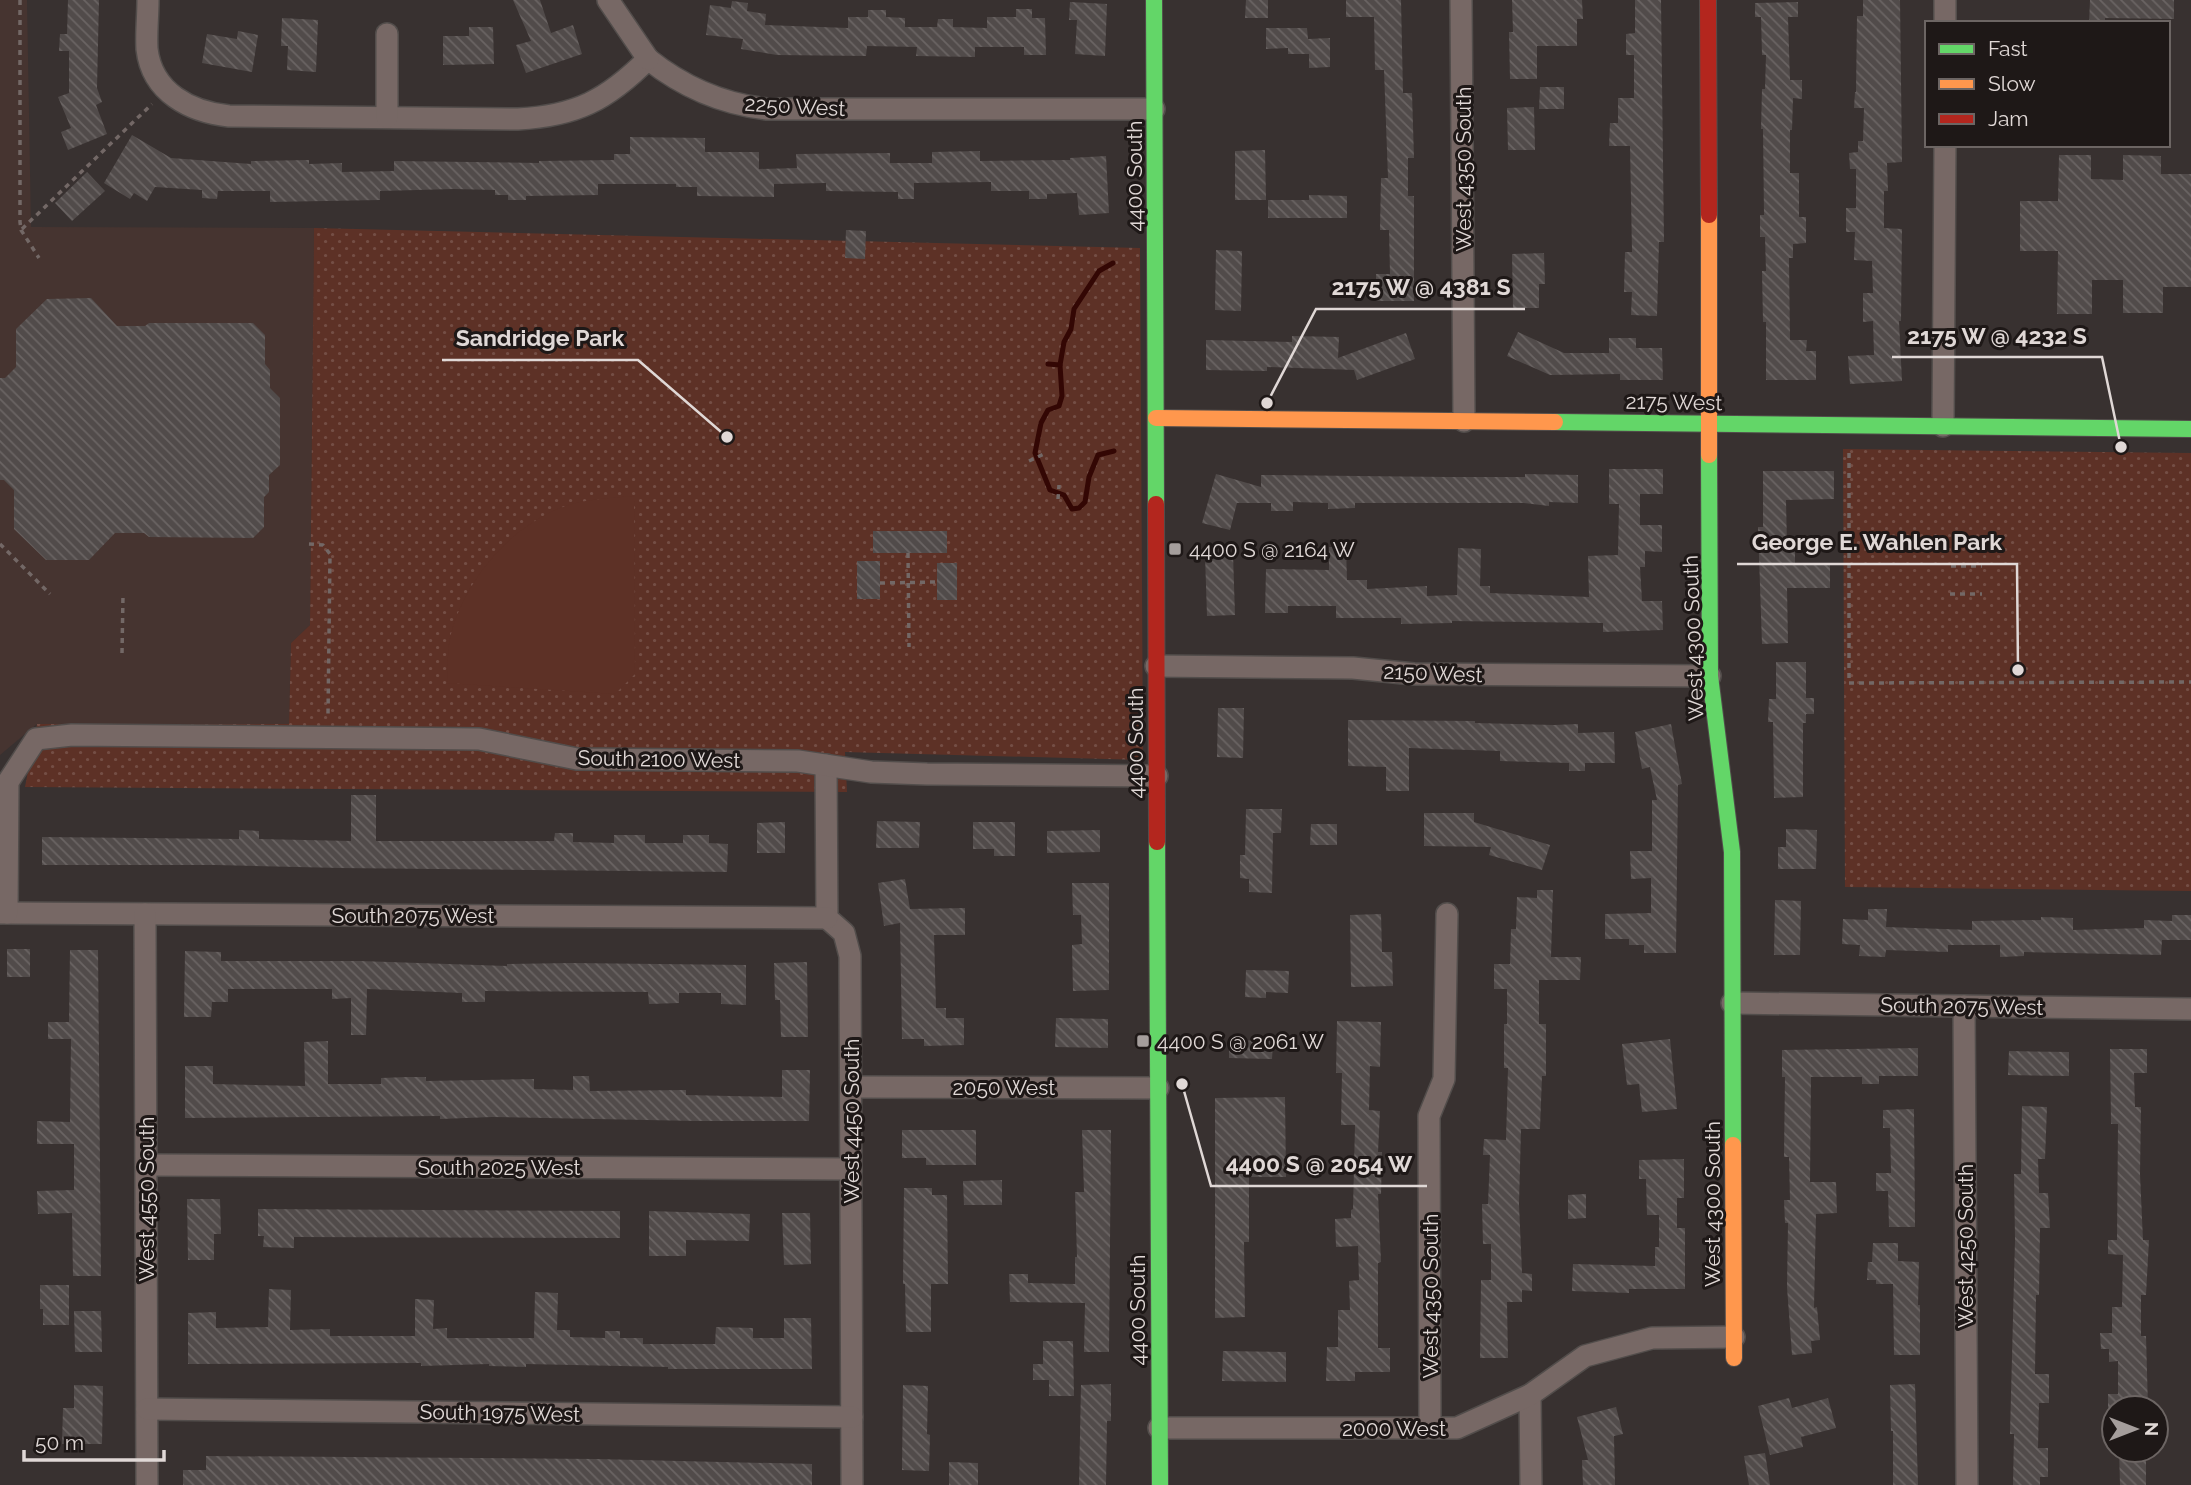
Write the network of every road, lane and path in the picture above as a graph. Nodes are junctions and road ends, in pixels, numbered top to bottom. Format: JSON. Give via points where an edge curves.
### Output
{"nodes":[{"id":1,"x":20,"y":0,"type":"edge"},
{"id":2,"x":148,"y":0,"type":"edge"},
{"id":3,"x":608,"y":0,"type":"edge"},
{"id":4,"x":1154,"y":0,"type":"edge"},
{"id":5,"x":1461,"y":0,"type":"edge"},
{"id":6,"x":1708,"y":0,"type":"edge"},
{"id":7,"x":1945,"y":0,"type":"edge"},
{"id":8,"x":1945,"y":21,"type":"edge"},
{"id":9,"x":387,"y":34,"type":"dead end"},
{"id":10,"x":648,"y":59,"type":"junction"},
{"id":11,"x":167,"y":98,"type":"junction"},
{"id":12,"x":1154,"y":109,"type":"junction"},
{"id":13,"x":387,"y":117,"type":"junction"},
{"id":14,"x":1945,"y":147,"type":"edge"},
{"id":15,"x":21,"y":230,"type":"junction"},
{"id":16,"x":39,"y":258,"type":"dead end"},
{"id":17,"x":1156,"y":418,"type":"junction"},
{"id":18,"x":1464,"y":421,"type":"junction"},
{"id":19,"x":1710,"y":424,"type":"junction"},
{"id":20,"x":1943,"y":426,"type":"junction"},
{"id":21,"x":2191,"y":429,"type":"edge"},
{"id":22,"x":1045,"y":453,"type":"dead end"},
{"id":23,"x":1849,"y":453,"type":"dead end"},
{"id":24,"x":1029,"y":461,"type":"dead end"},
{"id":25,"x":1059,"y":485,"type":"dead end"},
{"id":26,"x":1058,"y":499,"type":"dead end"},
{"id":27,"x":0,"y":544,"type":"edge"},
{"id":28,"x":309,"y":544,"type":"dead end"},
{"id":29,"x":908,"y":553,"type":"dead end"},
{"id":30,"x":1951,"y":566,"type":"dead end"},
{"id":31,"x":1982,"y":566,"type":"dead end"},
{"id":32,"x":937,"y":582,"type":"dead end"},
{"id":33,"x":880,"y":583,"type":"dead end"},
{"id":34,"x":909,"y":583,"type":"junction"},
{"id":35,"x":50,"y":594,"type":"dead end"},
{"id":36,"x":1950,"y":594,"type":"dead end"},
{"id":37,"x":1982,"y":594,"type":"dead end"},
{"id":38,"x":123,"y":595,"type":"dead end"},
{"id":39,"x":909,"y":647,"type":"dead end"},
{"id":40,"x":122,"y":653,"type":"dead end"},
{"id":41,"x":1156,"y":666,"type":"junction"},
{"id":42,"x":1710,"y":676,"type":"junction"},
{"id":43,"x":2191,"y":682,"type":"edge"},
{"id":44,"x":328,"y":715,"type":"dead end"},
{"id":45,"x":826,"y":765,"type":"junction"},
{"id":46,"x":1157,"y":776,"type":"junction"},
{"id":47,"x":4,"y":913,"type":"edge"},
{"id":48,"x":145,"y":914,"type":"junction"},
{"id":49,"x":1447,"y":914,"type":"dead end"},
{"id":50,"x":827,"y":918,"type":"junction"},
{"id":51,"x":1732,"y":1003,"type":"junction"},
{"id":52,"x":1964,"y":1006,"type":"junction"},
{"id":53,"x":2191,"y":1009,"type":"edge"},
{"id":54,"x":851,"y":1087,"type":"junction"},
{"id":55,"x":1158,"y":1088,"type":"junction"},
{"id":56,"x":146,"y":1165,"type":"junction"},
{"id":57,"x":851,"y":1169,"type":"junction"},
{"id":58,"x":1734,"y":1337,"type":"junction"},
{"id":59,"x":1734,"y":1358,"type":"dead end"},
{"id":60,"x":1530,"y":1395,"type":"junction"},
{"id":61,"x":147,"y":1409,"type":"junction"},
{"id":62,"x":852,"y":1417,"type":"junction"},
{"id":63,"x":1159,"y":1428,"type":"junction"},
{"id":64,"x":1430,"y":1428,"type":"junction"},
{"id":65,"x":147,"y":1485,"type":"edge"},
{"id":66,"x":852,"y":1485,"type":"edge"},
{"id":67,"x":1160,"y":1485,"type":"edge"},
{"id":68,"x":1531,"y":1485,"type":"edge"},
{"id":69,"x":1967,"y":1485,"type":"edge"}],
"edges":[{"from":1,"to":15,"type":"path"},
{"from":2,"to":11,"type":"street","via":[[147,50]]},
{"from":3,"to":10,"type":"street"},
{"from":4,"to":12,"type":"street","name":"4400 South"},
{"from":5,"to":18,"type":"street","name":"West 4350 South"},
{"from":6,"to":19,"type":"street","name":"West 4300 South"},
{"from":7,"to":8,"type":"street"},
{"from":9,"to":13,"type":"street"},
{"from":10,"to":12,"type":"street","name":"2250 West","via":[[691,88],[730,102],[767,108]]},
{"from":10,"to":13,"type":"street","via":[[608,93],[561,115],[518,119]]},
{"from":11,"to":13,"type":"street","via":[[229,116]]},
{"from":11,"to":15,"type":"path"},
{"from":12,"to":17,"type":"street","name":"4400 South"},
{"from":14,"to":20,"type":"street"},
{"from":15,"to":16,"type":"path"},
{"from":17,"to":18,"type":"street","name":"2175 West"},
{"from":17,"to":41,"type":"street","name":"4400 South"},
{"from":18,"to":19,"type":"street","name":"2175 West"},
{"from":19,"to":20,"type":"street","name":"2175 West"},
{"from":19,"to":42,"type":"street","name":"West 4300 South"},
{"from":20,"to":21,"type":"street","name":"2175 West"},
{"from":22,"to":24,"type":"path"},
{"from":23,"to":43,"type":"path","via":[[1849,682]]},
{"from":25,"to":26,"type":"path"},
{"from":27,"to":35,"type":"path"},
{"from":28,"to":44,"type":"path","via":[[323,545],[330,554]]},
{"from":29,"to":34,"type":"path"},
{"from":30,"to":31,"type":"path"},
{"from":32,"to":34,"type":"path"},
{"from":33,"to":34,"type":"path"},
{"from":34,"to":39,"type":"path"},
{"from":36,"to":37,"type":"path"},
{"from":38,"to":40,"type":"path"},
{"from":41,"to":42,"type":"street","name":"2150 West"},
{"from":41,"to":46,"type":"street","name":"4400 South"},
{"from":42,"to":51,"type":"street","name":"West 4300 South","via":[[1732,852]]},
{"from":45,"to":46,"type":"street","name":"South 2100 West","via":[[927,774]]},
{"from":45,"to":47,"type":"street","name":"South 2100 West","via":[[577,759],[479,739],[135,734],[36,739],[8,782]]},
{"from":45,"to":50,"type":"street"},
{"from":46,"to":55,"type":"street","name":"4400 South"},
{"from":47,"to":48,"type":"street","name":"South 2075 West"},
{"from":48,"to":50,"type":"street","name":"South 2075 West"},
{"from":48,"to":56,"type":"street","name":"West 4550 South"},
{"from":49,"to":64,"type":"street","name":"West 4350 South","via":[[1444,1079],[1429,1116]]},
{"from":50,"to":54,"type":"street","name":"West 4450 South","via":[[844,933],[850,956]]},
{"from":51,"to":52,"type":"street","name":"South 2075 West"},
{"from":51,"to":58,"type":"street","name":"West 4300 South"},
{"from":52,"to":53,"type":"street","name":"South 2075 West"},
{"from":52,"to":69,"type":"street","name":"West 4250 South"},
{"from":54,"to":55,"type":"street","name":"2050 West"},
{"from":54,"to":57,"type":"street","name":"West 4450 South"},
{"from":55,"to":63,"type":"street","name":"4400 South"},
{"from":56,"to":57,"type":"street","name":"South 2025 West"},
{"from":56,"to":61,"type":"street","name":"West 4550 South"},
{"from":57,"to":62,"type":"street","name":"West 4450 South"},
{"from":58,"to":59,"type":"street","name":"West 4300 South"},
{"from":58,"to":60,"type":"street","name":"2000 West","via":[[1652,1338],[1585,1356]]},
{"from":60,"to":64,"type":"street","name":"2000 West","via":[[1457,1428]]},
{"from":60,"to":68,"type":"street"},
{"from":61,"to":62,"type":"street","name":"South 1975 West"},
{"from":61,"to":65,"type":"street","name":"West 4550 South"},
{"from":62,"to":66,"type":"street","name":"West 4450 South"},
{"from":63,"to":64,"type":"street","name":"2000 West"},
{"from":63,"to":67,"type":"street","name":"4400 South"}]}
